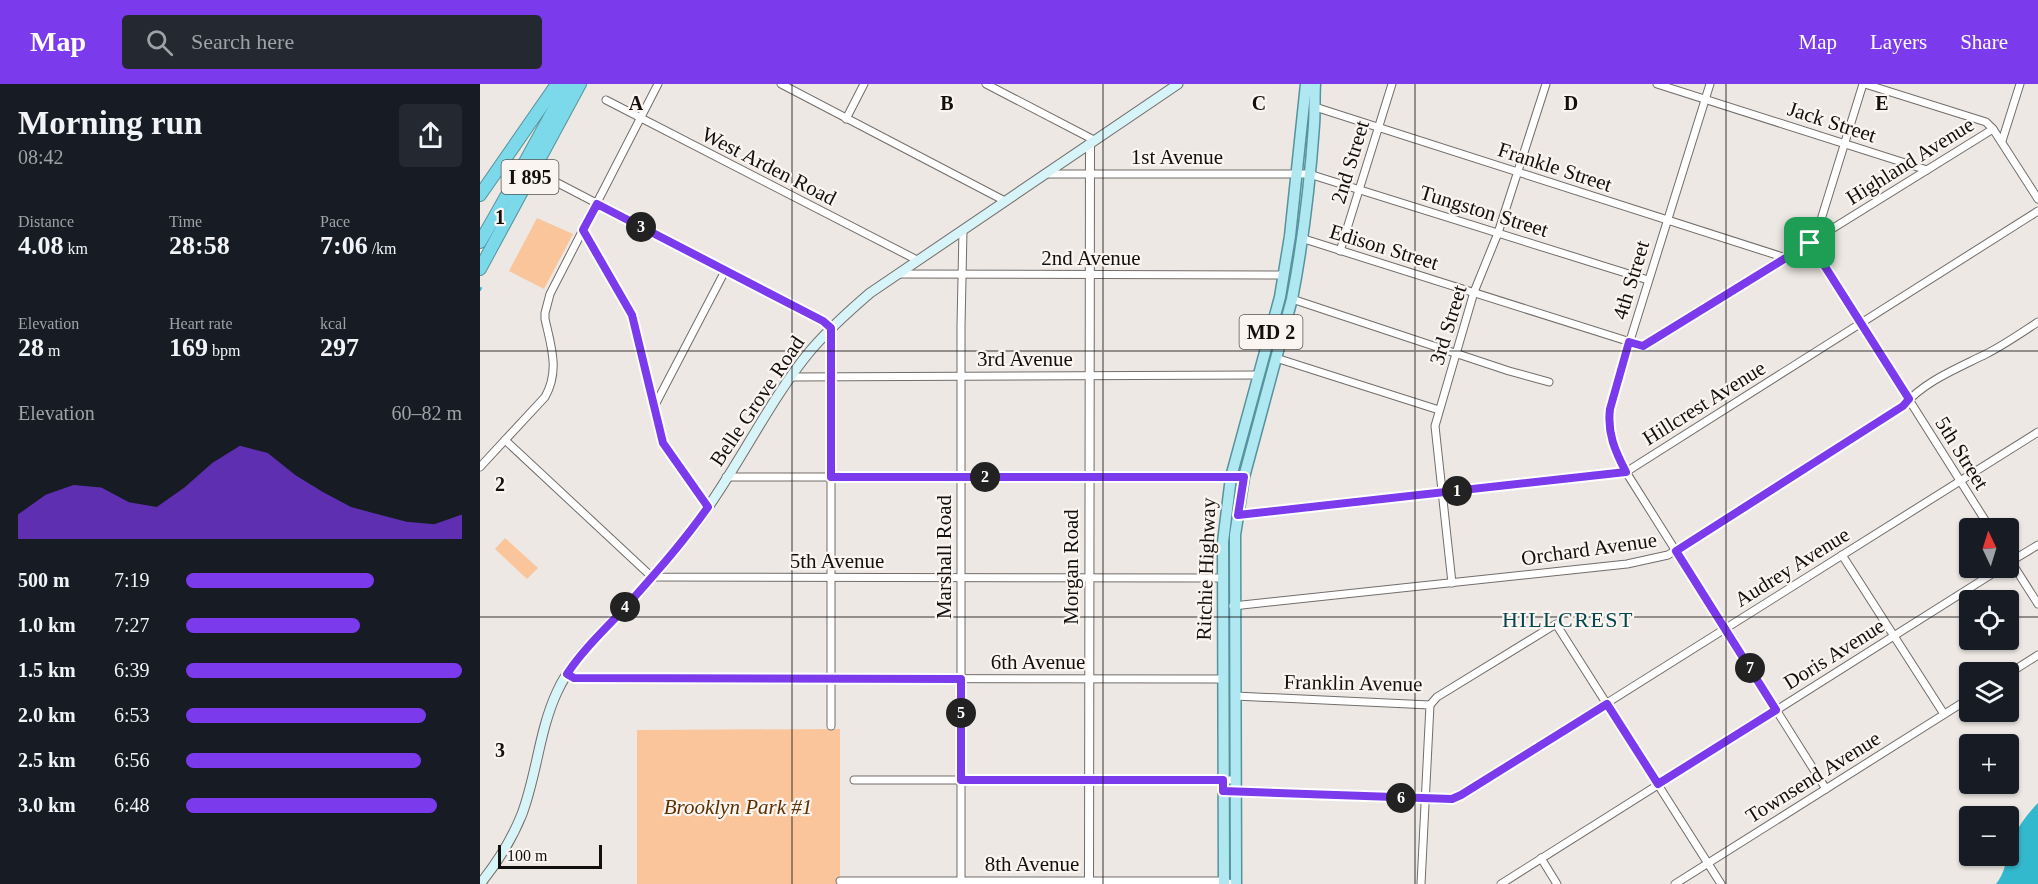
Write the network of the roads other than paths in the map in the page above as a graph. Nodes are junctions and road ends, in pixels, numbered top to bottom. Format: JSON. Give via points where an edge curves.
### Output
{"nodes":[{"id":1,"x":556,"y":84,"type":"edge"},
{"id":2,"x":568,"y":84,"type":"edge"},
{"id":3,"x":580,"y":84,"type":"edge"},
{"id":4,"x":658,"y":84,"type":"edge"},
{"id":5,"x":780,"y":84,"type":"edge"},
{"id":6,"x":864,"y":84,"type":"edge"},
{"id":7,"x":986,"y":84,"type":"edge"},
{"id":8,"x":1178,"y":84,"type":"edge"},
{"id":9,"x":1306,"y":84,"type":"edge"},
{"id":10,"x":1315,"y":84,"type":"edge"},
{"id":11,"x":1392,"y":84,"type":"edge"},
{"id":12,"x":1546,"y":84,"type":"edge"},
{"id":13,"x":1657,"y":84,"type":"edge"},
{"id":14,"x":1710,"y":84,"type":"edge"},
{"id":15,"x":1864,"y":84,"type":"edge"},
{"id":16,"x":2020,"y":84,"type":"edge"},
{"id":17,"x":1705,"y":99,"type":"junction"},
{"id":18,"x":606,"y":100,"type":"dead end"},
{"id":19,"x":1315,"y":107,"type":"junction"},
{"id":20,"x":641,"y":118,"type":"junction"},
{"id":21,"x":846,"y":119,"type":"junction"},
{"id":22,"x":1378,"y":128,"type":"junction"},
{"id":23,"x":1994,"y":129,"type":"junction"},
{"id":24,"x":2002,"y":141,"type":"junction"},
{"id":25,"x":1092,"y":142,"type":"junction"},
{"id":26,"x":1844,"y":144,"type":"junction"},
{"id":27,"x":1928,"y":170,"type":"junction"},
{"id":28,"x":1518,"y":172,"type":"junction"},
{"id":29,"x":1045,"y":174,"type":"junction"},
{"id":30,"x":1090,"y":174,"type":"junction"},
{"id":31,"x":1297,"y":174,"type":"junction"},
{"id":32,"x":1310,"y":174,"type":"junction"},
{"id":33,"x":552,"y":180,"type":"dead end"},
{"id":34,"x":1359,"y":189,"type":"junction"},
{"id":35,"x":480,"y":195,"type":"edge"},
{"id":36,"x":2038,"y":200,"type":"edge"},
{"id":37,"x":1005,"y":201,"type":"junction"},
{"id":38,"x":597,"y":204,"type":"junction"},
{"id":39,"x":2038,"y":211,"type":"edge"},
{"id":40,"x":1666,"y":220,"type":"junction"},
{"id":41,"x":583,"y":230,"type":"junction"},
{"id":42,"x":963,"y":230,"type":"junction"},
{"id":43,"x":1498,"y":233,"type":"junction"},
{"id":44,"x":1301,"y":238,"type":"junction"},
{"id":45,"x":1813,"y":241,"type":"junction"},
{"id":46,"x":480,"y":242,"type":"edge"},
{"id":47,"x":1340,"y":250,"type":"junction"},
{"id":48,"x":1786,"y":258,"type":"junction"},
{"id":49,"x":917,"y":260,"type":"junction"},
{"id":50,"x":480,"y":269,"type":"edge"},
{"id":51,"x":725,"y":271,"type":"junction"},
{"id":52,"x":897,"y":274,"type":"junction"},
{"id":53,"x":962,"y":274,"type":"junction"},
{"id":54,"x":1090,"y":274,"type":"junction"},
{"id":55,"x":1284,"y":275,"type":"junction"},
{"id":56,"x":1648,"y":280,"type":"junction"},
{"id":57,"x":1474,"y":292,"type":"junction"},
{"id":58,"x":1292,"y":299,"type":"junction"},
{"id":59,"x":2038,"y":322,"type":"edge"},
{"id":60,"x":1861,"y":323,"type":"junction"},
{"id":61,"x":831,"y":328,"type":"junction"},
{"id":62,"x":1629,"y":342,"type":"junction"},
{"id":63,"x":1457,"y":352,"type":"junction"},
{"id":64,"x":1276,"y":358,"type":"junction"},
{"id":65,"x":1089,"y":375,"type":"junction"},
{"id":66,"x":1259,"y":375,"type":"junction"},
{"id":67,"x":961,"y":376,"type":"junction"},
{"id":68,"x":791,"y":377,"type":"junction"},
{"id":69,"x":831,"y":377,"type":"junction"},
{"id":70,"x":1549,"y":382,"type":"dead end"},
{"id":71,"x":1909,"y":399,"type":"junction"},
{"id":72,"x":654,"y":407,"type":"junction"},
{"id":73,"x":1439,"y":410,"type":"junction"},
{"id":74,"x":2038,"y":432,"type":"edge"},
{"id":75,"x":505,"y":440,"type":"junction"},
{"id":76,"x":480,"y":467,"type":"edge"},
{"id":77,"x":1626,"y":472,"type":"junction"},
{"id":78,"x":726,"y":477,"type":"junction"},
{"id":79,"x":831,"y":477,"type":"junction"},
{"id":80,"x":961,"y":477,"type":"junction"},
{"id":81,"x":1089,"y":477,"type":"junction"},
{"id":82,"x":1231,"y":477,"type":"junction"},
{"id":83,"x":1244,"y":477,"type":"junction"},
{"id":84,"x":1960,"y":481,"type":"junction"},
{"id":85,"x":1442,"y":493,"type":"junction"},
{"id":86,"x":708,"y":507,"type":"junction"},
{"id":87,"x":1238,"y":515,"type":"junction"},
{"id":88,"x":1984,"y":518,"type":"edge"},
{"id":89,"x":2038,"y":545,"type":"edge"},
{"id":90,"x":1676,"y":551,"type":"junction"},
{"id":91,"x":1842,"y":555,"type":"junction"},
{"id":92,"x":2019,"y":555,"type":"edge"},
{"id":93,"x":2019,"y":574,"type":"edge"},
{"id":94,"x":652,"y":577,"type":"junction"},
{"id":95,"x":831,"y":578,"type":"junction"},
{"id":96,"x":961,"y":578,"type":"junction"},
{"id":97,"x":1089,"y":578,"type":"junction"},
{"id":98,"x":1222,"y":578,"type":"junction"},
{"id":99,"x":1986,"y":578,"type":"edge"},
{"id":100,"x":1452,"y":583,"type":"junction"},
{"id":101,"x":2038,"y":604,"type":"edge"},
{"id":102,"x":1234,"y":606,"type":"junction"},
{"id":103,"x":1222,"y":607,"type":"junction"},
{"id":104,"x":1725,"y":629,"type":"junction"},
{"id":105,"x":1894,"y":636,"type":"junction"},
{"id":106,"x":2038,"y":655,"type":"edge"},
{"id":107,"x":2019,"y":667,"type":"edge"},
{"id":108,"x":567,"y":674,"type":"junction"},
{"id":109,"x":831,"y":679,"type":"junction"},
{"id":110,"x":961,"y":679,"type":"junction"},
{"id":111,"x":1089,"y":679,"type":"junction"},
{"id":112,"x":1223,"y":679,"type":"junction"},
{"id":113,"x":1235,"y":696,"type":"junction"},
{"id":114,"x":1607,"y":704,"type":"junction"},
{"id":115,"x":1430,"y":705,"type":"junction"},
{"id":116,"x":1959,"y":705,"type":"edge"},
{"id":117,"x":1776,"y":710,"type":"junction"},
{"id":118,"x":1944,"y":714,"type":"junction"},
{"id":119,"x":831,"y":726,"type":"dead end"},
{"id":120,"x":854,"y":780,"type":"dead end"},
{"id":121,"x":961,"y":780,"type":"junction"},
{"id":122,"x":1089,"y":780,"type":"junction"},
{"id":123,"x":1658,"y":784,"type":"junction"},
{"id":124,"x":1223,"y":785,"type":"junction"},
{"id":125,"x":1235,"y":786,"type":"junction"},
{"id":126,"x":1826,"y":789,"type":"junction"},
{"id":127,"x":1425,"y":799,"type":"junction"},
{"id":128,"x":1541,"y":858,"type":"junction"},
{"id":129,"x":1708,"y":863,"type":"junction"},
{"id":130,"x":840,"y":881,"type":"dead end"},
{"id":131,"x":961,"y":882,"type":"edge"},
{"id":132,"x":1089,"y":883,"type":"edge"},
{"id":133,"x":1226,"y":883,"type":"edge"},
{"id":134,"x":480,"y":884,"type":"edge"},
{"id":135,"x":1236,"y":884,"type":"edge"},
{"id":136,"x":1421,"y":884,"type":"edge"},
{"id":137,"x":1501,"y":884,"type":"edge"},
{"id":138,"x":1557,"y":884,"type":"edge"},
{"id":139,"x":1675,"y":884,"type":"edge"},
{"id":140,"x":1722,"y":884,"type":"edge"}],
"edges":[{"from":1,"to":35,"type":"highway"},
{"from":2,"to":46,"type":"highway","number":"I 895"},
{"from":3,"to":50,"type":"highway","number":"I 895"},
{"from":4,"to":20,"type":"street"},
{"from":5,"to":21,"type":"street"},
{"from":6,"to":21,"type":"street"},
{"from":7,"to":25,"type":"street"},
{"from":8,"to":25,"type":"main road","name":"Belle Grove Road"},
{"from":9,"to":31,"type":"main road","name":"Ritchie Highway","number":"MD 2"},
{"from":10,"to":19,"type":"main road","name":"Ritchie Highway","number":"MD 2"},
{"from":11,"to":22,"type":"street","name":"2nd Street"},
{"from":12,"to":28,"type":"street","name":"3rd Street"},
{"from":13,"to":17,"type":"street","name":"Jack Street"},
{"from":14,"to":17,"type":"street","name":"4th Street"},
{"from":15,"to":23,"type":"street","via":[[1986,122]]},
{"from":15,"to":26,"type":"street"},
{"from":16,"to":24,"type":"street"},
{"from":17,"to":26,"type":"street","name":"Jack Street"},
{"from":17,"to":40,"type":"street","name":"4th Street"},
{"from":18,"to":20,"type":"street","name":"West Arden Road"},
{"from":19,"to":22,"type":"street","name":"Frankle Street"},
{"from":19,"to":32,"type":"main road","name":"Ritchie Highway","number":"MD 2"},
{"from":20,"to":38,"type":"street"},
{"from":20,"to":49,"type":"street","name":"West Arden Road"},
{"from":21,"to":37,"type":"street"},
{"from":22,"to":28,"type":"street","name":"Frankle Street"},
{"from":22,"to":34,"type":"street","name":"2nd Street"},
{"from":23,"to":24,"type":"street"},
{"from":23,"to":27,"type":"street","name":"Highland Avenue"},
{"from":24,"to":36,"type":"street"},
{"from":25,"to":29,"type":"main road","name":"Belle Grove Road"},
{"from":25,"to":30,"type":"street","name":"Morgan Road"},
{"from":26,"to":27,"type":"street","name":"Jack Street"},
{"from":26,"to":45,"type":"street"},
{"from":27,"to":45,"type":"street","name":"Highland Avenue"},
{"from":28,"to":40,"type":"street","name":"Frankle Street"},
{"from":28,"to":43,"type":"street","name":"3rd Street"},
{"from":29,"to":30,"type":"street","name":"1st Avenue"},
{"from":29,"to":37,"type":"main road","name":"Belle Grove Road"},
{"from":30,"to":31,"type":"street","name":"1st Avenue"},
{"from":30,"to":54,"type":"street","name":"Morgan Road"},
{"from":31,"to":32,"type":"street","name":"1st Avenue"},
{"from":31,"to":55,"type":"main road","name":"Ritchie Highway","number":"MD 2"},
{"from":32,"to":34,"type":"street","name":"Tungston Street"},
{"from":32,"to":44,"type":"main road","name":"Ritchie Highway","number":"MD 2"},
{"from":33,"to":38,"type":"street"},
{"from":34,"to":43,"type":"street","name":"Tungston Street"},
{"from":34,"to":47,"type":"street","name":"2nd Street"},
{"from":37,"to":42,"type":"main road","name":"Belle Grove Road"},
{"from":38,"to":41,"type":"street"},
{"from":38,"to":51,"type":"street"},
{"from":39,"to":60,"type":"street","name":"Hillcrest Avenue"},
{"from":40,"to":48,"type":"street","name":"Frankle Street"},
{"from":40,"to":56,"type":"street","name":"4th Street"},
{"from":41,"to":72,"type":"street","via":[[632,315]]},
{"from":41,"to":75,"type":"street","via":[[547,303],[545,320],[554,355],[549,390]]},
{"from":42,"to":49,"type":"main road","name":"Belle Grove Road"},
{"from":42,"to":53,"type":"street","name":"Marshall Road"},
{"from":43,"to":56,"type":"street","name":"Tungston Street"},
{"from":43,"to":57,"type":"street","name":"3rd Street"},
{"from":44,"to":47,"type":"street","name":"Edison Street"},
{"from":44,"to":58,"type":"main road","name":"Ritchie Highway","number":"MD 2"},
{"from":45,"to":48,"type":"street","name":"Highland Avenue"},
{"from":45,"to":60,"type":"street","name":"5th Street"},
{"from":47,"to":57,"type":"street","name":"Edison Street"},
{"from":48,"to":62,"type":"street","name":"Highland Avenue","via":[[1643,346]]},
{"from":49,"to":52,"type":"main road","name":"Belle Grove Road"},
{"from":51,"to":61,"type":"street"},
{"from":51,"to":72,"type":"street"},
{"from":52,"to":53,"type":"street","name":"2nd Avenue"},
{"from":52,"to":61,"type":"main road","name":"Belle Grove Road"},
{"from":53,"to":54,"type":"street","name":"2nd Avenue"},
{"from":53,"to":67,"type":"street","name":"Marshall Road"},
{"from":54,"to":55,"type":"street","name":"2nd Avenue"},
{"from":54,"to":65,"type":"street","name":"Morgan Road"},
{"from":55,"to":66,"type":"main road","name":"Ritchie Highway","number":"MD 2"},
{"from":56,"to":62,"type":"street","name":"4th Street"},
{"from":57,"to":62,"type":"street","name":"Edison Street"},
{"from":57,"to":63,"type":"street","name":"3rd Street"},
{"from":58,"to":63,"type":"street"},
{"from":58,"to":64,"type":"main road","name":"Ritchie Highway","number":"MD 2"},
{"from":59,"to":71,"type":"street","name":"Orchard Avenue"},
{"from":60,"to":71,"type":"street","name":"5th Street"},
{"from":60,"to":77,"type":"street","name":"Hillcrest Avenue"},
{"from":61,"to":68,"type":"main road","name":"Belle Grove Road"},
{"from":61,"to":69,"type":"street"},
{"from":62,"to":77,"type":"street","name":"4th Street","via":[[1608,421],[1612,443]]},
{"from":63,"to":70,"type":"street"},
{"from":63,"to":73,"type":"street","name":"3rd Street"},
{"from":64,"to":73,"type":"street"},
{"from":64,"to":83,"type":"main road","name":"Ritchie Highway","number":"MD 2"},
{"from":65,"to":66,"type":"street","name":"3rd Avenue"},
{"from":65,"to":67,"type":"street","name":"3rd Avenue"},
{"from":65,"to":81,"type":"street","name":"Morgan Road"},
{"from":66,"to":82,"type":"main road","name":"Ritchie Highway","number":"MD 2"},
{"from":67,"to":69,"type":"street","name":"3rd Avenue"},
{"from":67,"to":80,"type":"street","name":"Marshall Road"},
{"from":68,"to":69,"type":"street","name":"3rd Avenue"},
{"from":68,"to":78,"type":"main road","name":"Belle Grove Road"},
{"from":69,"to":79,"type":"street"},
{"from":71,"to":84,"type":"street","name":"5th Street"},
{"from":71,"to":90,"type":"street","name":"Orchard Avenue"},
{"from":72,"to":86,"type":"street","via":[[663,443]]},
{"from":73,"to":85,"type":"street","name":"3rd Street","via":[[1435,426]]},
{"from":74,"to":84,"type":"street","name":"Audrey Avenue"},
{"from":75,"to":76,"type":"street"},
{"from":75,"to":94,"type":"street"},
{"from":77,"to":85,"type":"street","name":"Hillcrest Avenue"},
{"from":77,"to":90,"type":"street","name":"4th Street"},
{"from":78,"to":79,"type":"street"},
{"from":78,"to":86,"type":"main road","name":"Belle Grove Road"},
{"from":79,"to":80,"type":"street"},
{"from":79,"to":95,"type":"street"},
{"from":80,"to":81,"type":"street"},
{"from":80,"to":96,"type":"street","name":"Marshall Road"},
{"from":81,"to":82,"type":"street"},
{"from":81,"to":97,"type":"street","name":"Morgan Road"},
{"from":82,"to":83,"type":"street"},
{"from":82,"to":98,"type":"main road","name":"Ritchie Highway","number":"MD 2"},
{"from":83,"to":87,"type":"main road","name":"Ritchie Highway","number":"MD 2"},
{"from":84,"to":88,"type":"street","name":"5th Street"},
{"from":84,"to":91,"type":"street","name":"Audrey Avenue"},
{"from":85,"to":87,"type":"street","name":"Hillcrest Avenue"},
{"from":85,"to":100,"type":"street","name":"3rd Street"},
{"from":86,"to":94,"type":"main road","name":"Belle Grove Road"},
{"from":87,"to":102,"type":"main road","name":"Ritchie Highway","number":"MD 2"},
{"from":89,"to":92,"type":"street"},
{"from":90,"to":100,"type":"street","name":"Orchard Avenue","via":[[1627,564]]},
{"from":90,"to":104,"type":"street","name":"4th Street"},
{"from":91,"to":104,"type":"street","name":"Audrey Avenue"},
{"from":91,"to":105,"type":"street"},
{"from":93,"to":101,"type":"street"},
{"from":94,"to":95,"type":"street","name":"5th Avenue"},
{"from":94,"to":108,"type":"main road","name":"Belle Grove Road"},
{"from":95,"to":96,"type":"street","name":"5th Avenue"},
{"from":95,"to":109,"type":"street"},
{"from":96,"to":97,"type":"street","name":"5th Avenue"},
{"from":96,"to":110,"type":"street","name":"Marshall Road"},
{"from":97,"to":98,"type":"street","name":"5th Avenue"},
{"from":97,"to":111,"type":"street","name":"Morgan Road"},
{"from":98,"to":103,"type":"main road","name":"Ritchie Highway","number":"MD 2"},
{"from":99,"to":105,"type":"street","name":"Doris Avenue"},
{"from":100,"to":102,"type":"street","name":"Orchard Avenue"},
{"from":102,"to":103,"type":"street","name":"Orchard Avenue"},
{"from":102,"to":113,"type":"main road","name":"Ritchie Highway","number":"MD 2"},
{"from":103,"to":112,"type":"main road","name":"Ritchie Highway","number":"MD 2"},
{"from":104,"to":114,"type":"street","name":"Audrey Avenue"},
{"from":104,"to":117,"type":"street","name":"4th Street"},
{"from":105,"to":117,"type":"street","name":"Doris Avenue"},
{"from":105,"to":118,"type":"street"},
{"from":106,"to":107,"type":"street"},
{"from":108,"to":109,"type":"street","name":"6th Avenue","via":[[574,678]]},
{"from":108,"to":134,"type":"main road","name":"Belle Grove Road","via":[[548,717],[523,813]]},
{"from":109,"to":110,"type":"street","name":"6th Avenue"},
{"from":109,"to":119,"type":"street"},
{"from":110,"to":111,"type":"street","name":"6th Avenue"},
{"from":110,"to":121,"type":"street","name":"Marshall Road"},
{"from":111,"to":112,"type":"street","name":"6th Avenue"},
{"from":111,"to":122,"type":"street","name":"Morgan Road"},
{"from":112,"to":124,"type":"main road","name":"Ritchie Highway","number":"MD 2"},
{"from":113,"to":115,"type":"street","name":"Franklin Avenue"},
{"from":113,"to":125,"type":"main road","name":"Ritchie Highway","number":"MD 2"},
{"from":114,"to":115,"type":"street","name":"Franklin Avenue","via":[[1556,624]]},
{"from":114,"to":123,"type":"street"},
{"from":114,"to":127,"type":"street","name":"Audrey Avenue","via":[[1461,795]]},
{"from":115,"to":127,"type":"street"},
{"from":116,"to":118,"type":"street","name":"Townsend Avenue"},
{"from":117,"to":123,"type":"street","name":"Doris Avenue"},
{"from":117,"to":126,"type":"street","name":"4th Street"},
{"from":118,"to":126,"type":"street","name":"Townsend Avenue"},
{"from":120,"to":121,"type":"street"},
{"from":121,"to":122,"type":"street"},
{"from":121,"to":131,"type":"street","name":"Marshall Road"},
{"from":122,"to":124,"type":"street"},
{"from":122,"to":132,"type":"street","name":"Morgan Road"},
{"from":123,"to":128,"type":"street","name":"Doris Avenue"},
{"from":123,"to":129,"type":"street"},
{"from":124,"to":125,"type":"street","name":"Audrey Avenue"},
{"from":124,"to":125,"type":"street"},
{"from":124,"to":133,"type":"main road","name":"Ritchie Highway","number":"MD 2"},
{"from":125,"to":127,"type":"street","name":"Audrey Avenue"},
{"from":125,"to":135,"type":"main road","name":"Ritchie Highway","number":"MD 2"},
{"from":126,"to":129,"type":"street","name":"Townsend Avenue"},
{"from":127,"to":136,"type":"street"},
{"from":128,"to":137,"type":"street","name":"Doris Avenue"},
{"from":128,"to":138,"type":"street"},
{"from":129,"to":139,"type":"street","name":"Townsend Avenue"},
{"from":129,"to":140,"type":"street"},
{"from":130,"to":131,"type":"street","name":"8th Avenue"},
{"from":131,"to":132,"type":"street","name":"8th Avenue"},
{"from":132,"to":133,"type":"street","name":"8th Avenue"}]}
